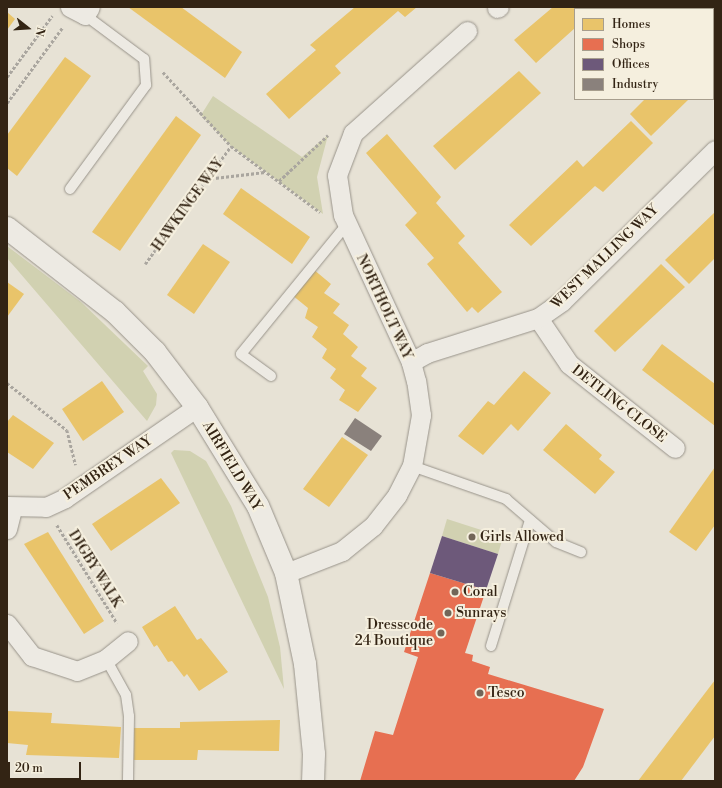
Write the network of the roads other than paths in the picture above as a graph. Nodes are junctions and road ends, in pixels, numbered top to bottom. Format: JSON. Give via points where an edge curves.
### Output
{"nodes":[{"id":1,"x":74,"y":10,"type":"edge"},
{"id":2,"x":467,"y":31,"type":"dead end"},
{"id":3,"x":715,"y":150,"type":"edge"},
{"id":4,"x":70,"y":189,"type":"dead end"},
{"id":5,"x":7,"y":228,"type":"edge"},
{"id":6,"x":342,"y":230,"type":"junction"},
{"id":7,"x":538,"y":318,"type":"junction"},
{"id":8,"x":411,"y":362,"type":"junction"},
{"id":9,"x":271,"y":376,"type":"dead end"},
{"id":10,"x":197,"y":407,"type":"junction"},
{"id":11,"x":675,"y":448,"type":"dead end"},
{"id":12,"x":412,"y":466,"type":"junction"},
{"id":13,"x":9,"y":508,"type":"edge"},
{"id":14,"x":530,"y":520,"type":"junction"},
{"id":15,"x":7,"y":529,"type":"edge"},
{"id":16,"x":581,"y":552,"type":"dead end"},
{"id":17,"x":286,"y":573,"type":"junction"},
{"id":18,"x":7,"y":624,"type":"edge"},
{"id":19,"x":128,"y":641,"type":"road end"},
{"id":20,"x":491,"y":646,"type":"dead end"},
{"id":21,"x":106,"y":659,"type":"junction"},
{"id":22,"x":128,"y":781,"type":"edge"},
{"id":23,"x":313,"y":781,"type":"edge"}],
"edges":[{"from":1,"to":4,"type":"lane","via":[[144,59],[146,85]]},
{"from":2,"to":6,"type":"street","name":"NORTHOLT WAY","via":[[353,133],[337,175]]},
{"from":3,"to":7,"type":"street","name":"WEST MALLING WAY","via":[[562,301]]},
{"from":5,"to":10,"type":"street","name":"AIRFIELD WAY","via":[[115,312],[155,352]]},
{"from":6,"to":8,"type":"street","name":"NORTHOLT WAY"},
{"from":6,"to":9,"type":"lane","via":[[242,354]]},
{"from":7,"to":8,"type":"street","name":"WEST MALLING WAY","via":[[427,353]]},
{"from":7,"to":11,"type":"street","name":"DETLING CLOSE","via":[[569,364]]},
{"from":8,"to":12,"type":"street","name":"NORTHOLT WAY","via":[[421,415]]},
{"from":10,"to":13,"type":"street","name":"PEMBREY WAY","via":[[94,481],[46,508]]},
{"from":10,"to":17,"type":"street","name":"AIRFIELD WAY","via":[[258,506]]},
{"from":12,"to":14,"type":"lane","via":[[506,499]]},
{"from":12,"to":17,"type":"street","name":"NORTHOLT WAY","via":[[397,495],[373,526],[342,551]]},
{"from":13,"to":15,"type":"street","name":"PEMBREY WAY"},
{"from":14,"to":16,"type":"lane","via":[[556,542]]},
{"from":14,"to":20,"type":"lane"},
{"from":17,"to":23,"type":"street","name":"AIRFIELD WAY","via":[[305,664],[314,754]]},
{"from":18,"to":21,"type":"street","via":[[32,656],[77,670]]},
{"from":19,"to":21,"type":"street"},
{"from":21,"to":22,"type":"lane","via":[[126,695]]}]}
